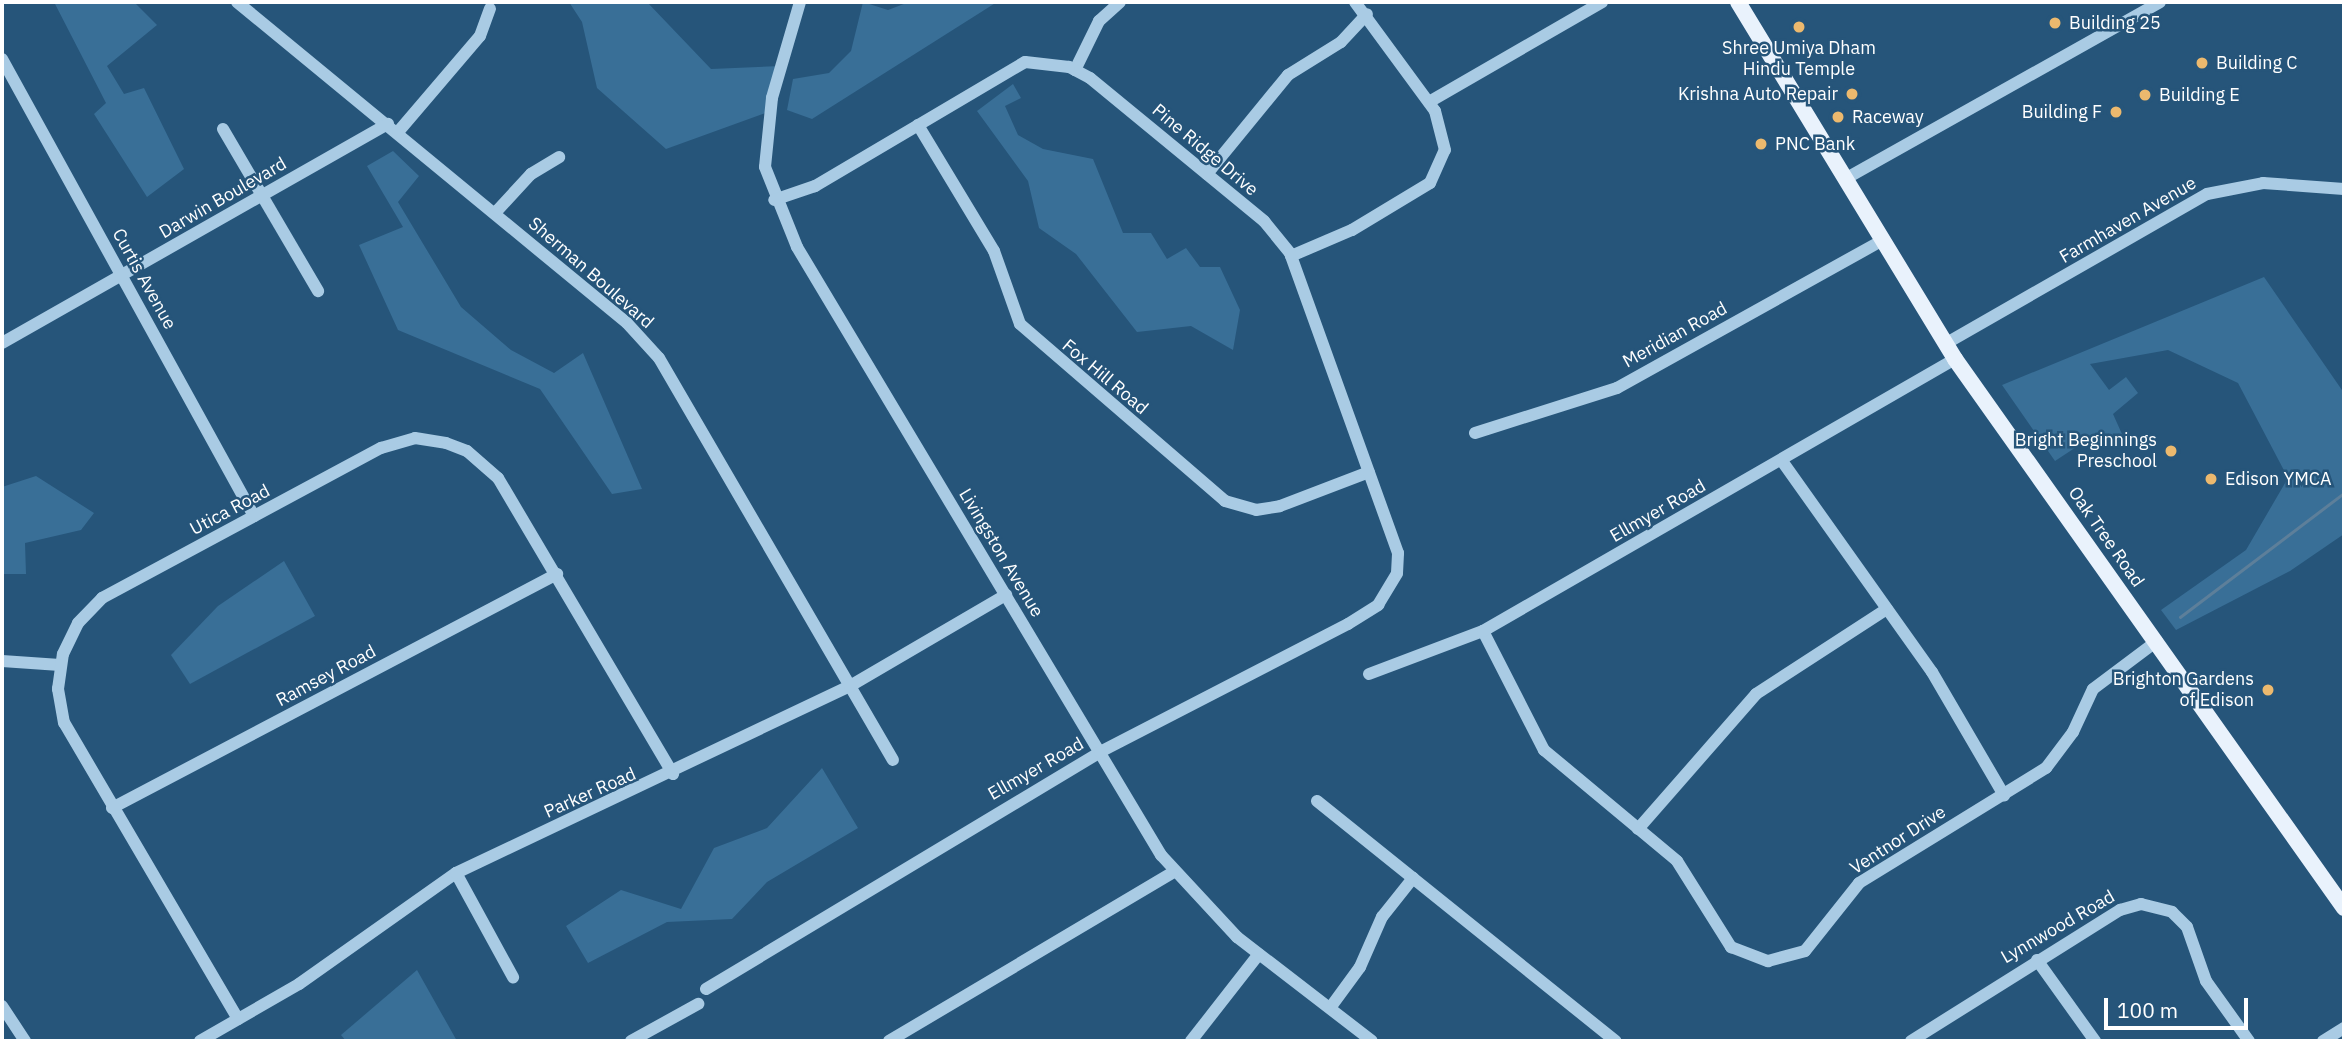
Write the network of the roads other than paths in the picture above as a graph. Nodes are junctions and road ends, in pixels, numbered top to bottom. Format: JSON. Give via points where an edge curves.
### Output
{"nodes":[{"id":1,"x":237,"y":2,"type":"edge"},
{"id":2,"x":800,"y":2,"type":"edge"},
{"id":3,"x":1120,"y":2,"type":"edge"},
{"id":4,"x":1354,"y":2,"type":"edge"},
{"id":5,"x":1602,"y":2,"type":"edge"},
{"id":6,"x":1738,"y":2,"type":"edge"},
{"id":7,"x":2160,"y":2,"type":"edge"},
{"id":8,"x":489,"y":9,"type":"dead end"},
{"id":9,"x":1367,"y":14,"type":"junction"},
{"id":10,"x":2,"y":59,"type":"edge"},
{"id":11,"x":1075,"y":70,"type":"junction"},
{"id":12,"x":1429,"y":102,"type":"junction"},
{"id":13,"x":918,"y":125,"type":"junction"},
{"id":14,"x":393,"y":128,"type":"junction"},
{"id":15,"x":223,"y":129,"type":"dead end"},
{"id":16,"x":559,"y":157,"type":"dead end"},
{"id":17,"x":1207,"y":174,"type":"junction"},
{"id":18,"x":1845,"y":179,"type":"junction"},
{"id":19,"x":2344,"y":189,"type":"edge"},
{"id":20,"x":262,"y":195,"type":"junction"},
{"id":21,"x":774,"y":200,"type":"junction"},
{"id":22,"x":495,"y":213,"type":"junction"},
{"id":23,"x":1881,"y":241,"type":"junction"},
{"id":24,"x":1291,"y":256,"type":"junction"},
{"id":25,"x":122,"y":275,"type":"junction"},
{"id":26,"x":318,"y":291,"type":"dead end"},
{"id":27,"x":2,"y":343,"type":"edge"},
{"id":28,"x":1945,"y":344,"type":"junction"},
{"id":29,"x":1955,"y":359,"type":"junction"},
{"id":30,"x":1475,"y":433,"type":"dead end"},
{"id":31,"x":1782,"y":461,"type":"junction"},
{"id":32,"x":1369,"y":472,"type":"junction"},
{"id":33,"x":254,"y":516,"type":"junction"},
{"id":34,"x":557,"y":574,"type":"junction"},
{"id":35,"x":1389,"y":591,"type":"joint"},
{"id":36,"x":1006,"y":595,"type":"junction"},
{"id":37,"x":1887,"y":608,"type":"junction"},
{"id":38,"x":1483,"y":631,"type":"junction"},
{"id":39,"x":2157,"y":641,"type":"junction"},
{"id":40,"x":2,"y":660,"type":"edge"},
{"id":41,"x":60,"y":665,"type":"junction"},
{"id":42,"x":1369,"y":674,"type":"dead end"},
{"id":43,"x":850,"y":686,"type":"junction"},
{"id":44,"x":1100,"y":752,"type":"junction"},
{"id":45,"x":893,"y":760,"type":"dead end"},
{"id":46,"x":673,"y":775,"type":"junction"},
{"id":47,"x":2004,"y":795,"type":"junction"},
{"id":48,"x":1317,"y":801,"type":"dead end"},
{"id":49,"x":112,"y":808,"type":"junction"},
{"id":50,"x":1638,"y":830,"type":"junction"},
{"id":51,"x":1174,"y":872,"type":"junction"},
{"id":52,"x":456,"y":873,"type":"junction"},
{"id":53,"x":1413,"y":878,"type":"junction"},
{"id":54,"x":2344,"y":908,"type":"edge"},
{"id":55,"x":1259,"y":954,"type":"junction"},
{"id":56,"x":2037,"y":960,"type":"junction"},
{"id":57,"x":513,"y":977,"type":"dead end"},
{"id":58,"x":706,"y":989,"type":"dead end"},
{"id":59,"x":698,"y":1004,"type":"dead end"},
{"id":60,"x":2,"y":1007,"type":"edge"},
{"id":61,"x":1330,"y":1008,"type":"junction"},
{"id":62,"x":238,"y":1019,"type":"junction"},
{"id":63,"x":2344,"y":1028,"type":"edge"},
{"id":64,"x":25,"y":1041,"type":"edge"},
{"id":65,"x":201,"y":1041,"type":"edge"},
{"id":66,"x":631,"y":1041,"type":"edge"},
{"id":67,"x":889,"y":1041,"type":"edge"},
{"id":68,"x":1191,"y":1041,"type":"edge"},
{"id":69,"x":1373,"y":1041,"type":"edge"},
{"id":70,"x":1616,"y":1041,"type":"edge"},
{"id":71,"x":1911,"y":1041,"type":"edge"},
{"id":72,"x":2095,"y":1041,"type":"edge"},
{"id":73,"x":2249,"y":1041,"type":"edge"},
{"id":74,"x":2323,"y":1041,"type":"edge"}],
"edges":[{"from":1,"to":14,"type":"street","name":"Sherman Boulevard"},
{"from":2,"to":21,"type":"street","name":"Livingston Avenue","via":[[772,99],[765,167]]},
{"from":3,"to":11,"type":"street","via":[[1099,21]]},
{"from":4,"to":9,"type":"street"},
{"from":5,"to":12,"type":"street"},
{"from":6,"to":18,"type":"main road","name":"Oak Tree Road"},
{"from":7,"to":18,"type":"street"},
{"from":8,"to":14,"type":"street","via":[[480,36]]},
{"from":9,"to":12,"type":"street"},
{"from":9,"to":17,"type":"street","via":[[1341,42],[1288,75]]},
{"from":10,"to":25,"type":"street","name":"Curtis Avenue"},
{"from":11,"to":13,"type":"street","name":"Pine Ridge Drive","via":[[1025,62]]},
{"from":11,"to":17,"type":"street","name":"Pine Ridge Drive"},
{"from":12,"to":24,"type":"street","via":[[1445,150],[1430,183],[1352,230]]},
{"from":13,"to":21,"type":"street","name":"Pine Ridge Drive","via":[[815,186]]},
{"from":13,"to":32,"type":"street","name":"Fox Hill Road","via":[[994,251],[1020,324],[1225,501],[1256,510],[1280,506]]},
{"from":14,"to":20,"type":"street","name":"Darwin Boulevard"},
{"from":14,"to":22,"type":"street","name":"Sherman Boulevard"},
{"from":15,"to":20,"type":"street"},
{"from":16,"to":22,"type":"street","via":[[531,174]]},
{"from":17,"to":24,"type":"street","name":"Pine Ridge Drive","via":[[1264,222]]},
{"from":18,"to":23,"type":"main road","name":"Oak Tree Road"},
{"from":19,"to":28,"type":"street","name":"Farmhaven Avenue","via":[[2263,183],[2207,194]]},
{"from":20,"to":25,"type":"street","name":"Darwin Boulevard"},
{"from":20,"to":26,"type":"street"},
{"from":21,"to":36,"type":"street","name":"Livingston Avenue"},
{"from":22,"to":43,"type":"street","name":"Sherman Boulevard","via":[[627,323],[659,358]]},
{"from":23,"to":28,"type":"main road","name":"Oak Tree Road"},
{"from":23,"to":30,"type":"street","name":"Meridian Road","via":[[1617,388]]},
{"from":24,"to":32,"type":"street","name":"Pine Ridge Drive"},
{"from":25,"to":27,"type":"street","name":"Darwin Boulevard"},
{"from":25,"to":33,"type":"street","name":"Curtis Avenue"},
{"from":28,"to":29,"type":"main road","name":"Oak Tree Road"},
{"from":29,"to":31,"type":"street","name":"Ellmyer Road"},
{"from":29,"to":39,"type":"main road","name":"Oak Tree Road"},
{"from":31,"to":37,"type":"street"},
{"from":31,"to":38,"type":"street","name":"Ellmyer Road"},
{"from":32,"to":35,"type":"street","name":"Pine Ridge Drive","via":[[1398,552]]},
{"from":33,"to":34,"type":"street","name":"Utica Road","via":[[389,444],[429,439],[485,464]]},
{"from":33,"to":41,"type":"street","name":"Utica Road","via":[[102,598],[78,623]]},
{"from":34,"to":46,"type":"street","name":"Utica Road"},
{"from":34,"to":49,"type":"street","name":"Ramsey Road"},
{"from":35,"to":44,"type":"street","name":"Ellmyer Road","via":[[1316,643],[1203,694]]},
{"from":36,"to":43,"type":"street","name":"Parker Road"},
{"from":36,"to":44,"type":"street","name":"Livingston Avenue"},
{"from":37,"to":47,"type":"street","via":[[1972,732]]},
{"from":37,"to":50,"type":"street","via":[[1756,694]]},
{"from":38,"to":42,"type":"street","name":"Ellmyer Road"},
{"from":38,"to":50,"type":"street","name":"Ventnor Drive","via":[[1544,750]]},
{"from":39,"to":47,"type":"street","name":"Ventnor Drive","via":[[2106,675],[2059,756]]},
{"from":39,"to":54,"type":"main road","name":"Oak Tree Road"},
{"from":40,"to":41,"type":"street"},
{"from":41,"to":49,"type":"street","name":"Utica Road","via":[[64,723]]},
{"from":43,"to":45,"type":"street","name":"Sherman Boulevard"},
{"from":43,"to":46,"type":"street","name":"Parker Road"},
{"from":44,"to":51,"type":"street","name":"Livingston Avenue"},
{"from":44,"to":58,"type":"street","name":"Ellmyer Road"},
{"from":46,"to":52,"type":"street","name":"Parker Road"},
{"from":47,"to":50,"type":"street","name":"Ventnor Drive","via":[[1865,878],[1818,940],[1782,960],[1755,959],[1731,947],[1685,870]]},
{"from":48,"to":53,"type":"street"},
{"from":49,"to":62,"type":"street","name":"Utica Road"},
{"from":51,"to":55,"type":"street","name":"Livingston Avenue"},
{"from":51,"to":67,"type":"street"},
{"from":52,"to":57,"type":"street"},
{"from":52,"to":62,"type":"street","name":"Parker Road"},
{"from":53,"to":61,"type":"street","via":[[1382,917],[1360,967]]},
{"from":53,"to":70,"type":"street"},
{"from":55,"to":61,"type":"street","name":"Livingston Avenue"},
{"from":55,"to":68,"type":"street"},
{"from":56,"to":71,"type":"street","name":"Lynnwood Road"},
{"from":56,"to":72,"type":"street"},
{"from":56,"to":73,"type":"street","name":"Lynnwood Road","via":[[2120,909],[2162,907],[2187,927],[2202,974]]},
{"from":59,"to":66,"type":"street"},
{"from":60,"to":64,"type":"street"},
{"from":61,"to":69,"type":"street","name":"Livingston Avenue"},
{"from":62,"to":65,"type":"street","name":"Parker Road"},
{"from":63,"to":74,"type":"street"}]}
